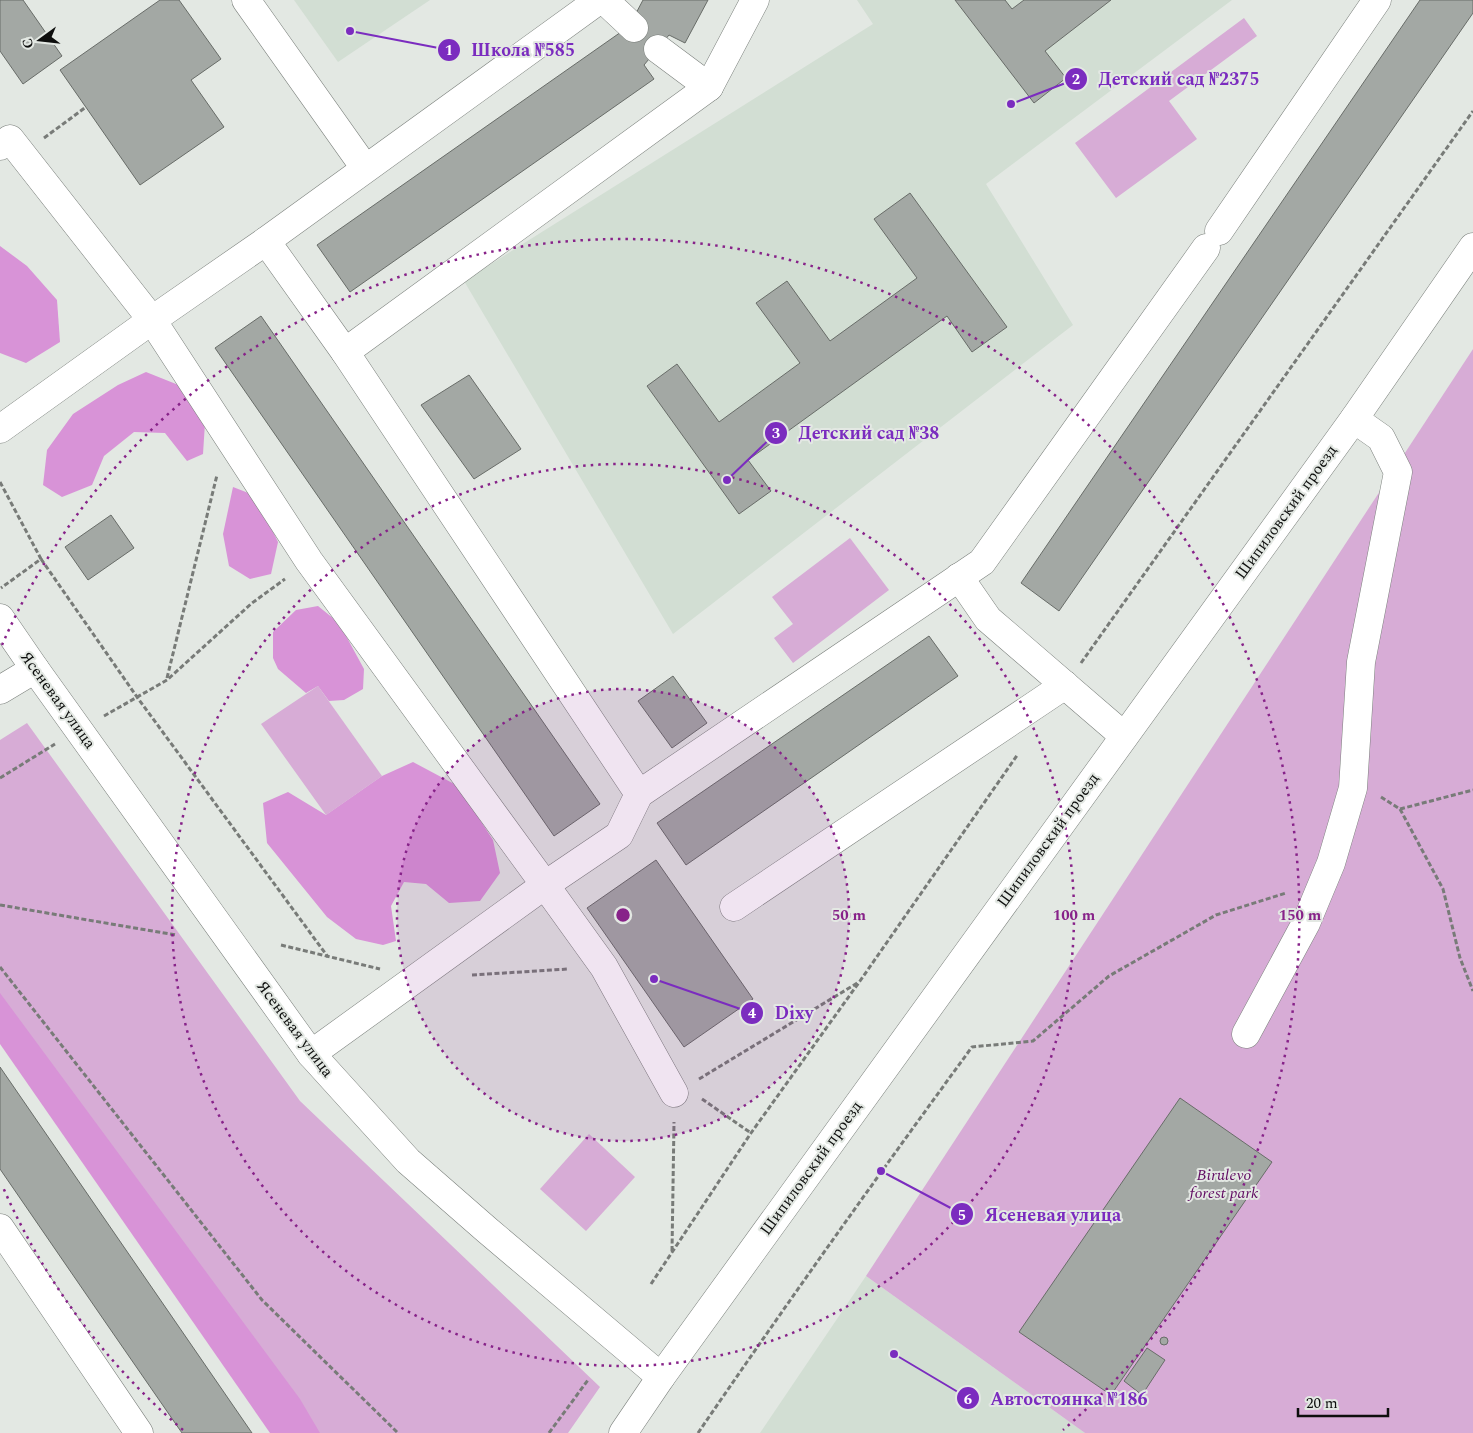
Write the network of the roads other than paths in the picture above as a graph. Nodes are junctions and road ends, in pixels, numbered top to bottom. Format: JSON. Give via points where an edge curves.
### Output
{"nodes":[{"id":1,"x":246,"y":0,"type":"edge"},
{"id":2,"x":599,"y":0,"type":"edge"},
{"id":3,"x":604,"y":0,"type":"edge"},
{"id":4,"x":755,"y":0,"type":"edge"},
{"id":5,"x":1377,"y":0,"type":"edge"},
{"id":6,"x":634,"y":28,"type":"dead end"},
{"id":7,"x":658,"y":49,"type":"dead end"},
{"id":8,"x":709,"y":87,"type":"junction"},
{"id":9,"x":8,"y":142,"type":"edge"},
{"id":10,"x":365,"y":168,"type":"junction"},
{"id":11,"x":266,"y":241,"type":"junction"},
{"id":12,"x":1473,"y":247,"type":"edge"},
{"id":13,"x":152,"y":320,"type":"junction"},
{"id":14,"x":345,"y":352,"type":"junction"},
{"id":15,"x":1354,"y":419,"type":"junction"},
{"id":16,"x":0,"y":429,"type":"edge"},
{"id":17,"x":959,"y":577,"type":"junction"},
{"id":18,"x":0,"y":618,"type":"edge"},
{"id":19,"x":35,"y":669,"type":"junction"},
{"id":20,"x":1065,"y":685,"type":"junction"},
{"id":21,"x":0,"y":690,"type":"edge"},
{"id":22,"x":1124,"y":736,"type":"junction"},
{"id":23,"x":639,"y":794,"type":"junction"},
{"id":24,"x":545,"y":885,"type":"junction"},
{"id":25,"x":734,"y":907,"type":"dead end"},
{"id":26,"x":1246,"y":1034,"type":"dead end"},
{"id":27,"x":311,"y":1054,"type":"junction"},
{"id":28,"x":679,"y":1090,"type":"road end"},
{"id":29,"x":0,"y":1228,"type":"edge"},
{"id":30,"x":660,"y":1376,"type":"junction"},
{"id":31,"x":139,"y":1433,"type":"edge"},
{"id":32,"x":623,"y":1433,"type":"edge"}],
"edges":[{"from":1,"to":10,"type":"street"},
{"from":2,"to":10,"type":"street"},
{"from":3,"to":6,"type":"street"},
{"from":4,"to":8,"type":"street"},
{"from":5,"to":17,"type":"street","via":[[982,562]]},
{"from":7,"to":8,"type":"street"},
{"from":8,"to":14,"type":"street"},
{"from":9,"to":13,"type":"street"},
{"from":10,"to":11,"type":"street"},
{"from":11,"to":13,"type":"street"},
{"from":11,"to":14,"type":"street"},
{"from":12,"to":15,"type":"street","name":"Шипиловский проезд"},
{"from":13,"to":16,"type":"street"},
{"from":13,"to":24,"type":"street","via":[[309,561]]},
{"from":14,"to":23,"type":"street"},
{"from":15,"to":22,"type":"street","name":"Шипиловский проезд"},
{"from":15,"to":26,"type":"street","via":[[1381,438],[1398,472],[1361,662],[1352,788],[1324,881],[1306,922]]},
{"from":17,"to":20,"type":"street","via":[[988,619]]},
{"from":17,"to":23,"type":"street"},
{"from":18,"to":19,"type":"street","name":"Ясеневая улица"},
{"from":19,"to":21,"type":"street"},
{"from":19,"to":27,"type":"street","name":"Ясеневая улица"},
{"from":20,"to":22,"type":"street"},
{"from":20,"to":25,"type":"street"},
{"from":22,"to":30,"type":"street","name":"Шипиловский проезд"},
{"from":23,"to":24,"type":"street","via":[[619,835]]},
{"from":24,"to":27,"type":"street"},
{"from":24,"to":28,"type":"street","via":[[604,967]]},
{"from":27,"to":30,"type":"street","name":"Ясеневая улица","via":[[408,1160]]},
{"from":29,"to":31,"type":"street"},
{"from":30,"to":32,"type":"street","name":"Шипиловский проезд"}]}
